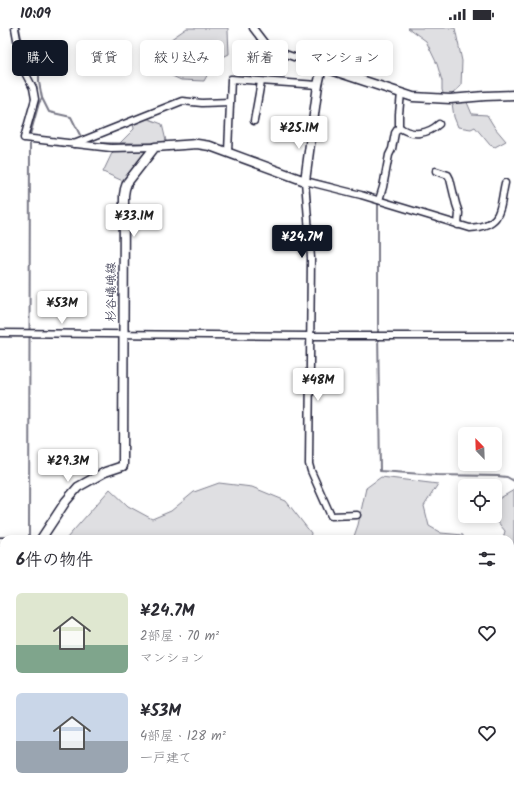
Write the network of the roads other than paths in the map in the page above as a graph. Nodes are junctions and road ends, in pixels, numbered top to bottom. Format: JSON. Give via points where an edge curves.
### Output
{"nodes":[{"id":1,"x":15,"y":28,"type":"edge"},
{"id":2,"x":253,"y":28,"type":"edge"},
{"id":3,"x":296,"y":58,"type":"edge"},
{"id":4,"x":320,"y":76,"type":"edge"},
{"id":5,"x":349,"y":76,"type":"edge"},
{"id":6,"x":261,"y":82,"type":"junction"},
{"id":7,"x":318,"y":86,"type":"junction"},
{"id":8,"x":401,"y":93,"type":"junction"},
{"id":9,"x":514,"y":95,"type":"edge"},
{"id":10,"x":230,"y":102,"type":"junction"},
{"id":11,"x":254,"y":121,"type":"dead end"},
{"id":12,"x":439,"y":124,"type":"dead end"},
{"id":13,"x":399,"y":127,"type":"junction"},
{"id":14,"x":73,"y":144,"type":"junction"},
{"id":15,"x":156,"y":147,"type":"junction"},
{"id":16,"x":228,"y":152,"type":"junction"},
{"id":17,"x":436,"y":171,"type":"dead end"},
{"id":18,"x":305,"y":181,"type":"junction"},
{"id":19,"x":505,"y":183,"type":"dead end"},
{"id":20,"x":379,"y":200,"type":"junction"},
{"id":21,"x":458,"y":225,"type":"junction"},
{"id":22,"x":0,"y":333,"type":"edge"},
{"id":23,"x":123,"y":334,"type":"junction"},
{"id":24,"x":310,"y":336,"type":"junction"},
{"id":25,"x":514,"y":336,"type":"edge"},
{"id":26,"x":357,"y":515,"type":"dead end"},
{"id":27,"x":44,"y":535,"type":"edge"}],
"edges":[{"from":1,"to":14,"type":"street","via":[[22,67],[33,88],[35,99],[24,138]]},
{"from":2,"to":3,"type":"street","via":[[266,45]]},
{"from":4,"to":7,"type":"main road"},
{"from":5,"to":8,"type":"main road"},
{"from":6,"to":7,"type":"street"},
{"from":6,"to":10,"type":"street","via":[[231,80]]},
{"from":6,"to":11,"type":"street"},
{"from":7,"to":18,"type":"main road"},
{"from":8,"to":9,"type":"main road","via":[[413,97],[450,99]]},
{"from":8,"to":13,"type":"street"},
{"from":10,"to":14,"type":"street","via":[[182,101]]},
{"from":10,"to":16,"type":"street"},
{"from":12,"to":13,"type":"street","via":[[421,133],[404,131]]},
{"from":13,"to":20,"type":"street","via":[[395,133]]},
{"from":14,"to":15,"type":"street","via":[[110,148]]},
{"from":15,"to":16,"type":"main road","via":[[197,144]]},
{"from":15,"to":23,"type":"main road","name":"杉谷嶬峨線","via":[[124,189]]},
{"from":16,"to":18,"type":"main road"},
{"from":17,"to":21,"type":"street","via":[[448,175],[450,179],[459,213]]},
{"from":18,"to":20,"type":"street"},
{"from":18,"to":24,"type":"street","via":[[311,258]]},
{"from":19,"to":21,"type":"street","via":[[498,216],[479,228]]},
{"from":20,"to":21,"type":"street"},
{"from":22,"to":23,"type":"street"},
{"from":23,"to":24,"type":"street"},
{"from":23,"to":27,"type":"main road","name":"杉谷嶬峨線","via":[[123,466],[105,472],[75,490]]},
{"from":24,"to":25,"type":"street"},
{"from":24,"to":26,"type":"street","via":[[309,464],[331,516]]}]}
